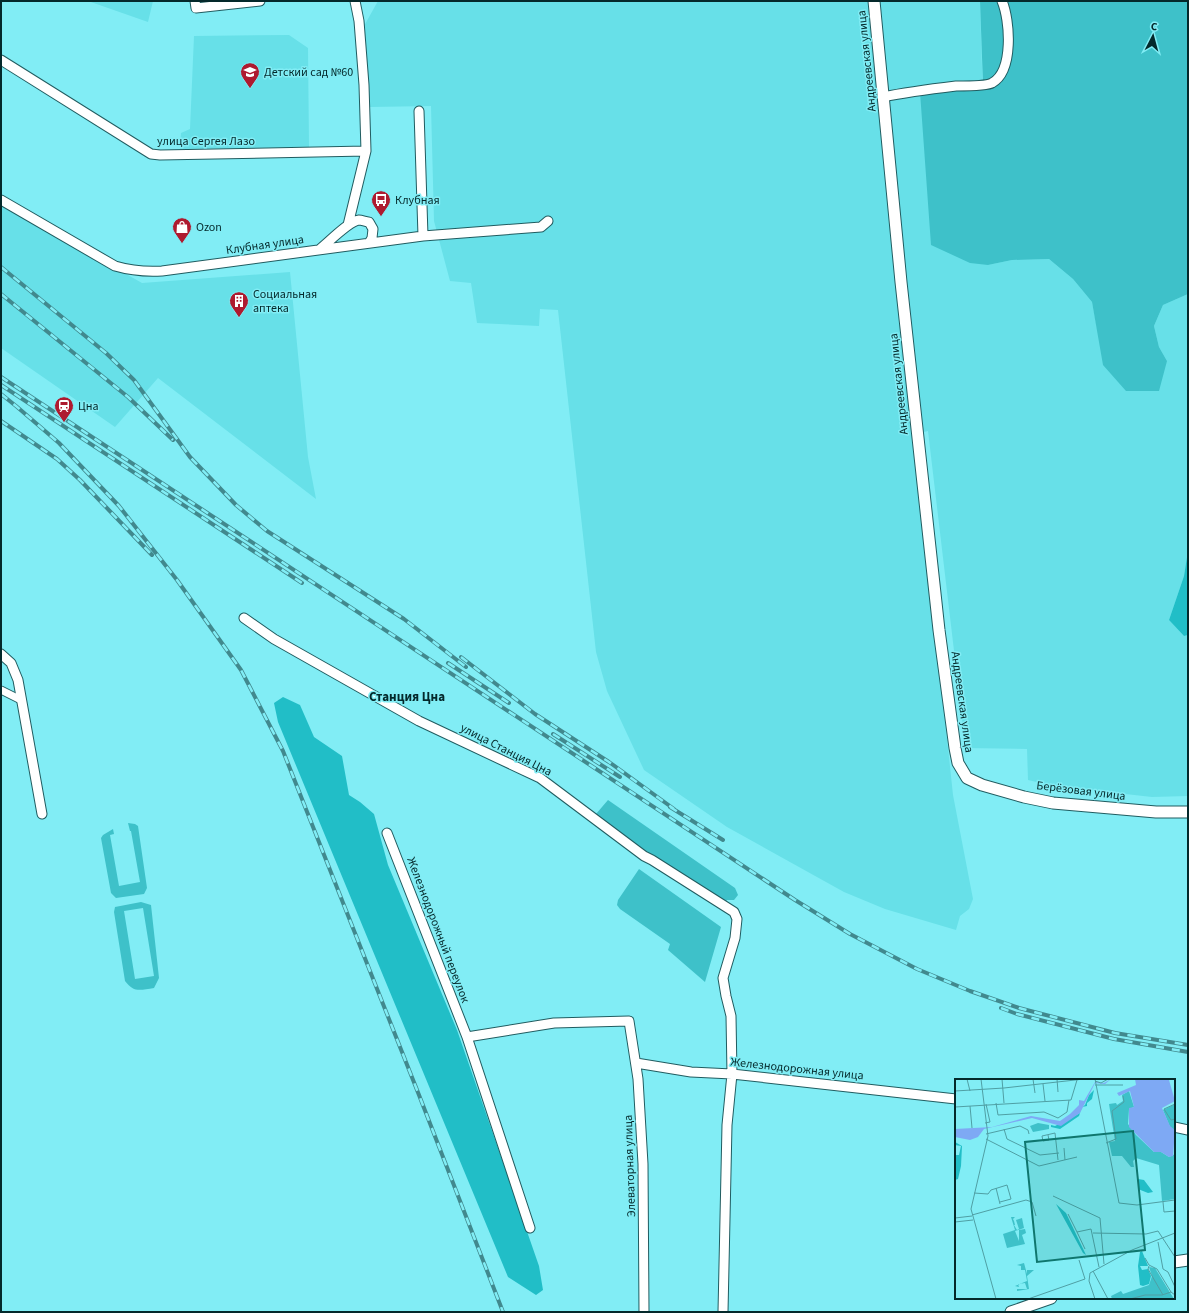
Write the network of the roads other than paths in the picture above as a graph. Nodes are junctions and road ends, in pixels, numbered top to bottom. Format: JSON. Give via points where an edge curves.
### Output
{"nodes":[{"id":1,"x":260,"y":1,"type":"edge"},
{"id":2,"x":355,"y":1,"type":"edge"},
{"id":3,"x":874,"y":1,"type":"edge"},
{"id":4,"x":1002,"y":1,"type":"edge"},
{"id":5,"x":196,"y":5,"type":"edge"},
{"id":6,"x":1,"y":60,"type":"edge"},
{"id":7,"x":883,"y":97,"type":"junction"},
{"id":8,"x":419,"y":110,"type":"dead end"},
{"id":9,"x":366,"y":150,"type":"junction"},
{"id":10,"x":1,"y":200,"type":"edge"},
{"id":11,"x":548,"y":221,"type":"dead end"},
{"id":12,"x":348,"y":225,"type":"junction"},
{"id":13,"x":423,"y":236,"type":"junction"},
{"id":14,"x":369,"y":243,"type":"junction"},
{"id":15,"x":319,"y":250,"type":"junction"},
{"id":16,"x":244,"y":618,"type":"dead end"},
{"id":17,"x":1,"y":654,"type":"edge"},
{"id":18,"x":1,"y":690,"type":"edge"},
{"id":19,"x":22,"y":700,"type":"junction"},
{"id":20,"x":958,"y":763,"type":"joint"},
{"id":21,"x":1188,"y":812,"type":"edge"},
{"id":22,"x":42,"y":814,"type":"dead end"},
{"id":23,"x":387,"y":833,"type":"dead end"},
{"id":24,"x":467,"y":1037,"type":"junction"},
{"id":25,"x":636,"y":1064,"type":"junction"},
{"id":26,"x":732,"y":1074,"type":"junction"},
{"id":27,"x":955,"y":1099,"type":"edge"},
{"id":28,"x":1175,"y":1127,"type":"edge"},
{"id":29,"x":1188,"y":1130,"type":"edge"},
{"id":30,"x":530,"y":1228,"type":"dead end"},
{"id":31,"x":1188,"y":1260,"type":"edge"},
{"id":32,"x":1175,"y":1262,"type":"edge"},
{"id":33,"x":1048,"y":1299,"type":"edge"},
{"id":34,"x":644,"y":1312,"type":"edge"},
{"id":35,"x":722,"y":1312,"type":"edge"},
{"id":36,"x":1011,"y":1312,"type":"edge"}],
"edges":[{"from":1,"to":5,"type":"street"},
{"from":2,"to":9,"type":"street","via":[[364,85]]},
{"from":3,"to":7,"type":"street","name":"Андреевская улица"},
{"from":4,"to":7,"type":"street","via":[[1006,10],[1009,45],[1003,72],[991,84],[918,90]]},
{"from":6,"to":9,"type":"street","name":"улица Сергея Лазо","via":[[151,154]]},
{"from":7,"to":20,"type":"street","name":"Андреевская улица","via":[[939,630]]},
{"from":8,"to":13,"type":"street"},
{"from":9,"to":12,"type":"street"},
{"from":10,"to":15,"type":"street","name":"Клубная улица","via":[[115,266],[130,270],[162,271]]},
{"from":11,"to":13,"type":"street","name":"Клубная улица","via":[[541,227]]},
{"from":12,"to":14,"type":"street","via":[[359,220],[369,222],[373,229]]},
{"from":12,"to":15,"type":"street"},
{"from":13,"to":14,"type":"street","name":"Клубная улица"},
{"from":14,"to":15,"type":"street","name":"Клубная улица"},
{"from":16,"to":26,"type":"street","name":"улица Станция Цна","via":[[274,639],[419,721],[540,778],[644,856],[734,912],[737,919],[735,938],[723,978],[731,1016]]},
{"from":17,"to":19,"type":"street","via":[[11,663]]},
{"from":18,"to":19,"type":"street"},
{"from":19,"to":22,"type":"street"},
{"from":20,"to":21,"type":"street","name":"Берёзовая улица","via":[[967,778],[1024,797],[1053,803],[1156,812]]},
{"from":23,"to":24,"type":"street","name":"Железнодорожный переулок"},
{"from":24,"to":25,"type":"street","name":"Элеваторная улица","via":[[554,1023],[629,1021]]},
{"from":24,"to":30,"type":"street","name":"Железнодорожный переулок"},
{"from":25,"to":26,"type":"street","name":"Железнодорожная улица","via":[[691,1072]]},
{"from":25,"to":34,"type":"street","name":"Элеваторная улица","via":[[643,1164]]},
{"from":26,"to":27,"type":"street","name":"Железнодорожная улица"},
{"from":26,"to":35,"type":"street","via":[[727,1125]]},
{"from":28,"to":29,"type":"street"},
{"from":31,"to":32,"type":"street"},
{"from":33,"to":36,"type":"street"}]}
